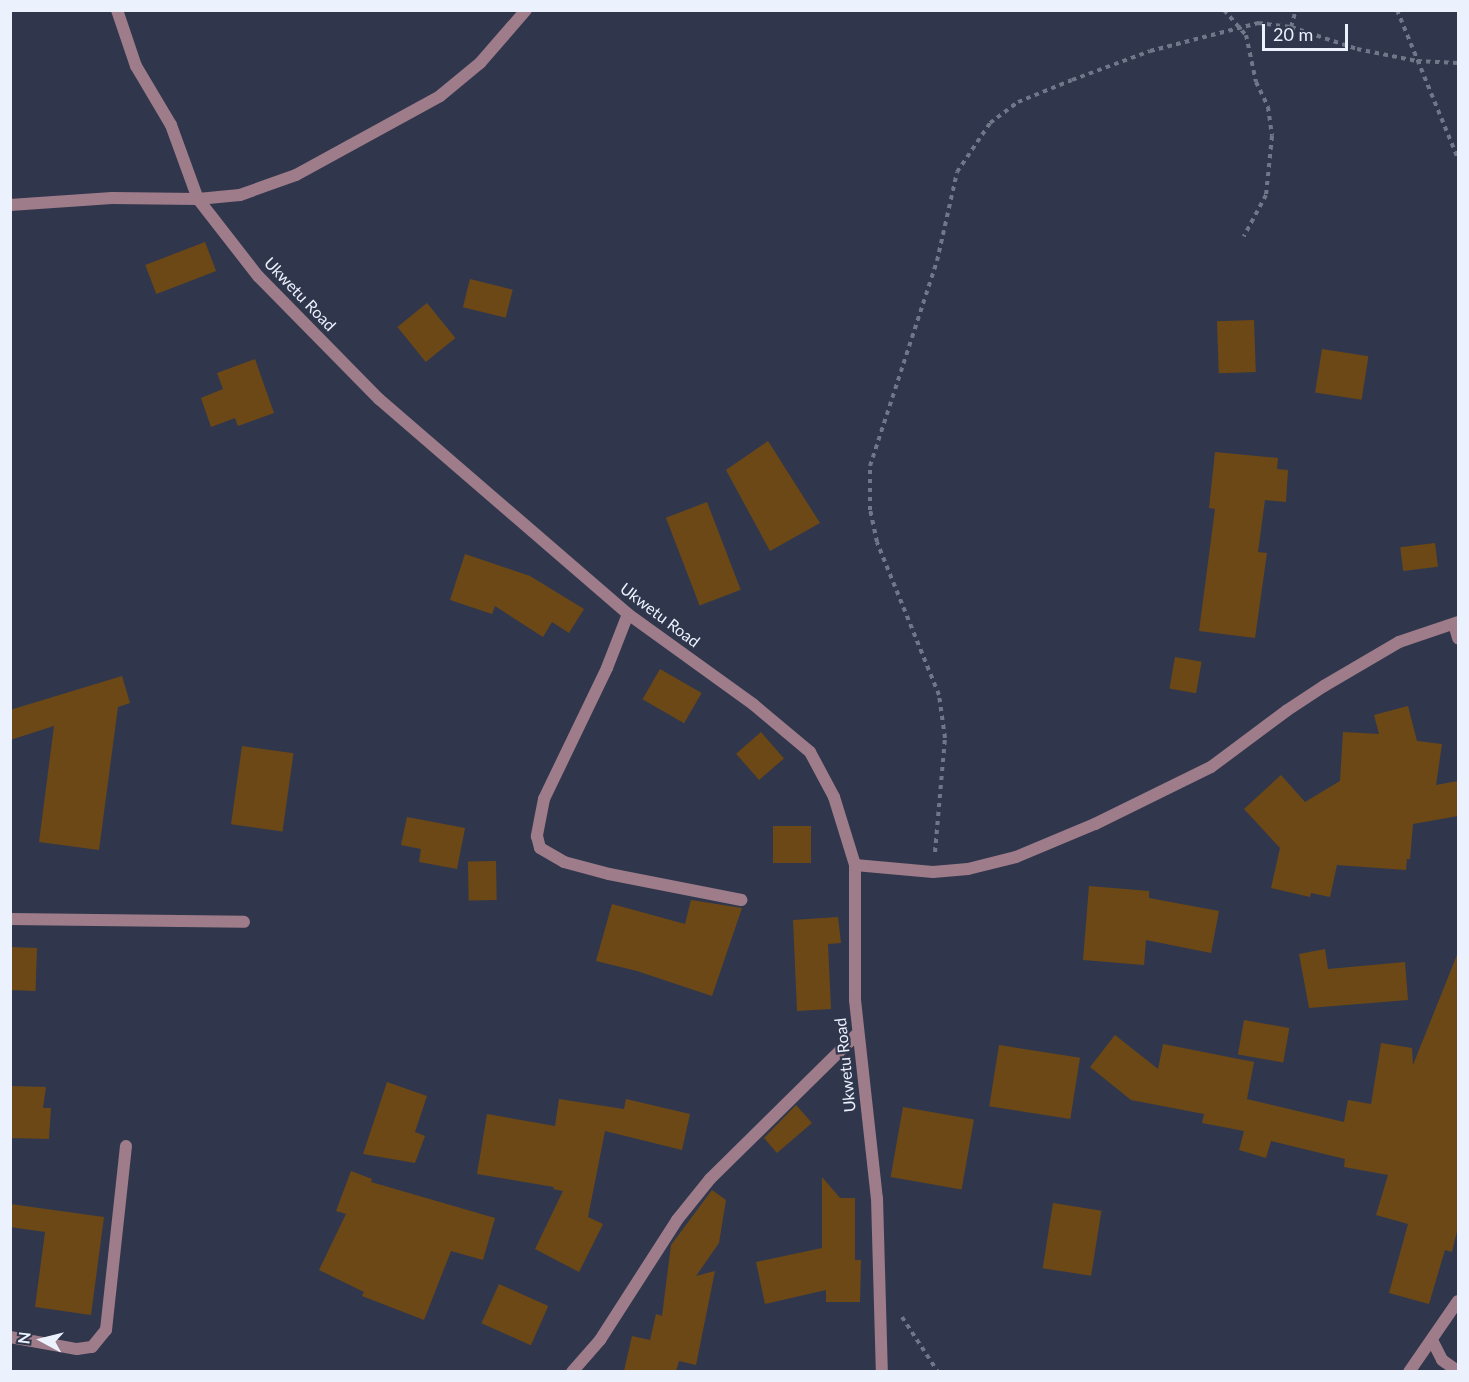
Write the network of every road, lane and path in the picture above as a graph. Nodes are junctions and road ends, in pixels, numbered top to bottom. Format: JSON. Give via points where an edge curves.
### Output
{"nodes":[{"id":1,"x":117,"y":10,"type":"edge"},
{"id":2,"x":526,"y":10,"type":"edge"},
{"id":3,"x":1224,"y":10,"type":"edge"},
{"id":4,"x":1296,"y":10,"type":"edge"},
{"id":5,"x":1397,"y":10,"type":"edge"},
{"id":6,"x":1240,"y":26,"type":"junction"},
{"id":7,"x":1291,"y":27,"type":"junction"},
{"id":8,"x":1417,"y":61,"type":"junction"},
{"id":9,"x":1458,"y":63,"type":"edge"},
{"id":10,"x":1458,"y":159,"type":"edge"},
{"id":11,"x":198,"y":199,"type":"junction"},
{"id":12,"x":10,"y":205,"type":"edge"},
{"id":13,"x":1244,"y":236,"type":"dead end"},
{"id":14,"x":628,"y":614,"type":"junction"},
{"id":15,"x":1456,"y":623,"type":"edge"},
{"id":16,"x":1458,"y":638,"type":"edge"},
{"id":17,"x":855,"y":865,"type":"junction"},
{"id":18,"x":933,"y":872,"type":"junction"},
{"id":19,"x":741,"y":900,"type":"dead end"},
{"id":20,"x":10,"y":920,"type":"edge"},
{"id":21,"x":244,"y":922,"type":"dead end"},
{"id":22,"x":857,"y":1034,"type":"junction"},
{"id":23,"x":126,"y":1146,"type":"dead end"},
{"id":24,"x":1458,"y":1301,"type":"edge"},
{"id":25,"x":901,"y":1314,"type":"dead end"},
{"id":26,"x":10,"y":1337,"type":"edge"},
{"id":27,"x":1432,"y":1340,"type":"junction"},
{"id":28,"x":572,"y":1371,"type":"edge"},
{"id":29,"x":882,"y":1371,"type":"edge"},
{"id":30,"x":938,"y":1371,"type":"edge"},
{"id":31,"x":1409,"y":1371,"type":"edge"},
{"id":32,"x":1458,"y":1371,"type":"edge"}],
"edges":[{"from":1,"to":11,"type":"street","name":"Ukwetu Road","via":[[136,66],[171,125]]},
{"from":2,"to":11,"type":"street","via":[[480,63],[440,96],[296,175],[240,195]]},
{"from":3,"to":6,"type":"path"},
{"from":4,"to":7,"type":"path"},
{"from":5,"to":8,"type":"path"},
{"from":6,"to":7,"type":"path","via":[[1258,23]]},
{"from":6,"to":13,"type":"path","via":[[1248,43],[1256,82],[1268,107],[1272,136],[1266,195]]},
{"from":6,"to":18,"type":"path","via":[[1150,51],[1018,102],[990,123],[957,172],[937,261],[870,466],[870,510],[877,542],[939,695],[945,738]]},
{"from":7,"to":8,"type":"path","via":[[1357,49]]},
{"from":8,"to":9,"type":"path"},
{"from":8,"to":10,"type":"path"},
{"from":11,"to":12,"type":"street","via":[[112,198]]},
{"from":11,"to":14,"type":"street","name":"Ukwetu Road","via":[[258,276],[379,399]]},
{"from":14,"to":17,"type":"street","name":"Ukwetu Road","via":[[753,705],[810,752],[834,797]]},
{"from":14,"to":19,"type":"street","via":[[598,690],[544,799],[537,836],[540,848],[564,862],[609,874]]},
{"from":15,"to":16,"type":"street"},
{"from":15,"to":18,"type":"street","via":[[1399,642],[1286,711],[1211,767],[1095,824],[1017,857]]},
{"from":17,"to":18,"type":"street"},
{"from":17,"to":22,"type":"street","name":"Ukwetu Road"},
{"from":20,"to":21,"type":"street"},
{"from":22,"to":28,"type":"street","via":[[710,1179],[677,1220],[600,1340]]},
{"from":22,"to":29,"type":"street","name":"Ukwetu Road","via":[[877,1198]]},
{"from":23,"to":26,"type":"street","via":[[106,1330],[92,1347],[77,1349]]},
{"from":24,"to":27,"type":"street"},
{"from":25,"to":30,"type":"path"},
{"from":27,"to":31,"type":"street"},
{"from":27,"to":32,"type":"street","via":[[1442,1360]]}]}
